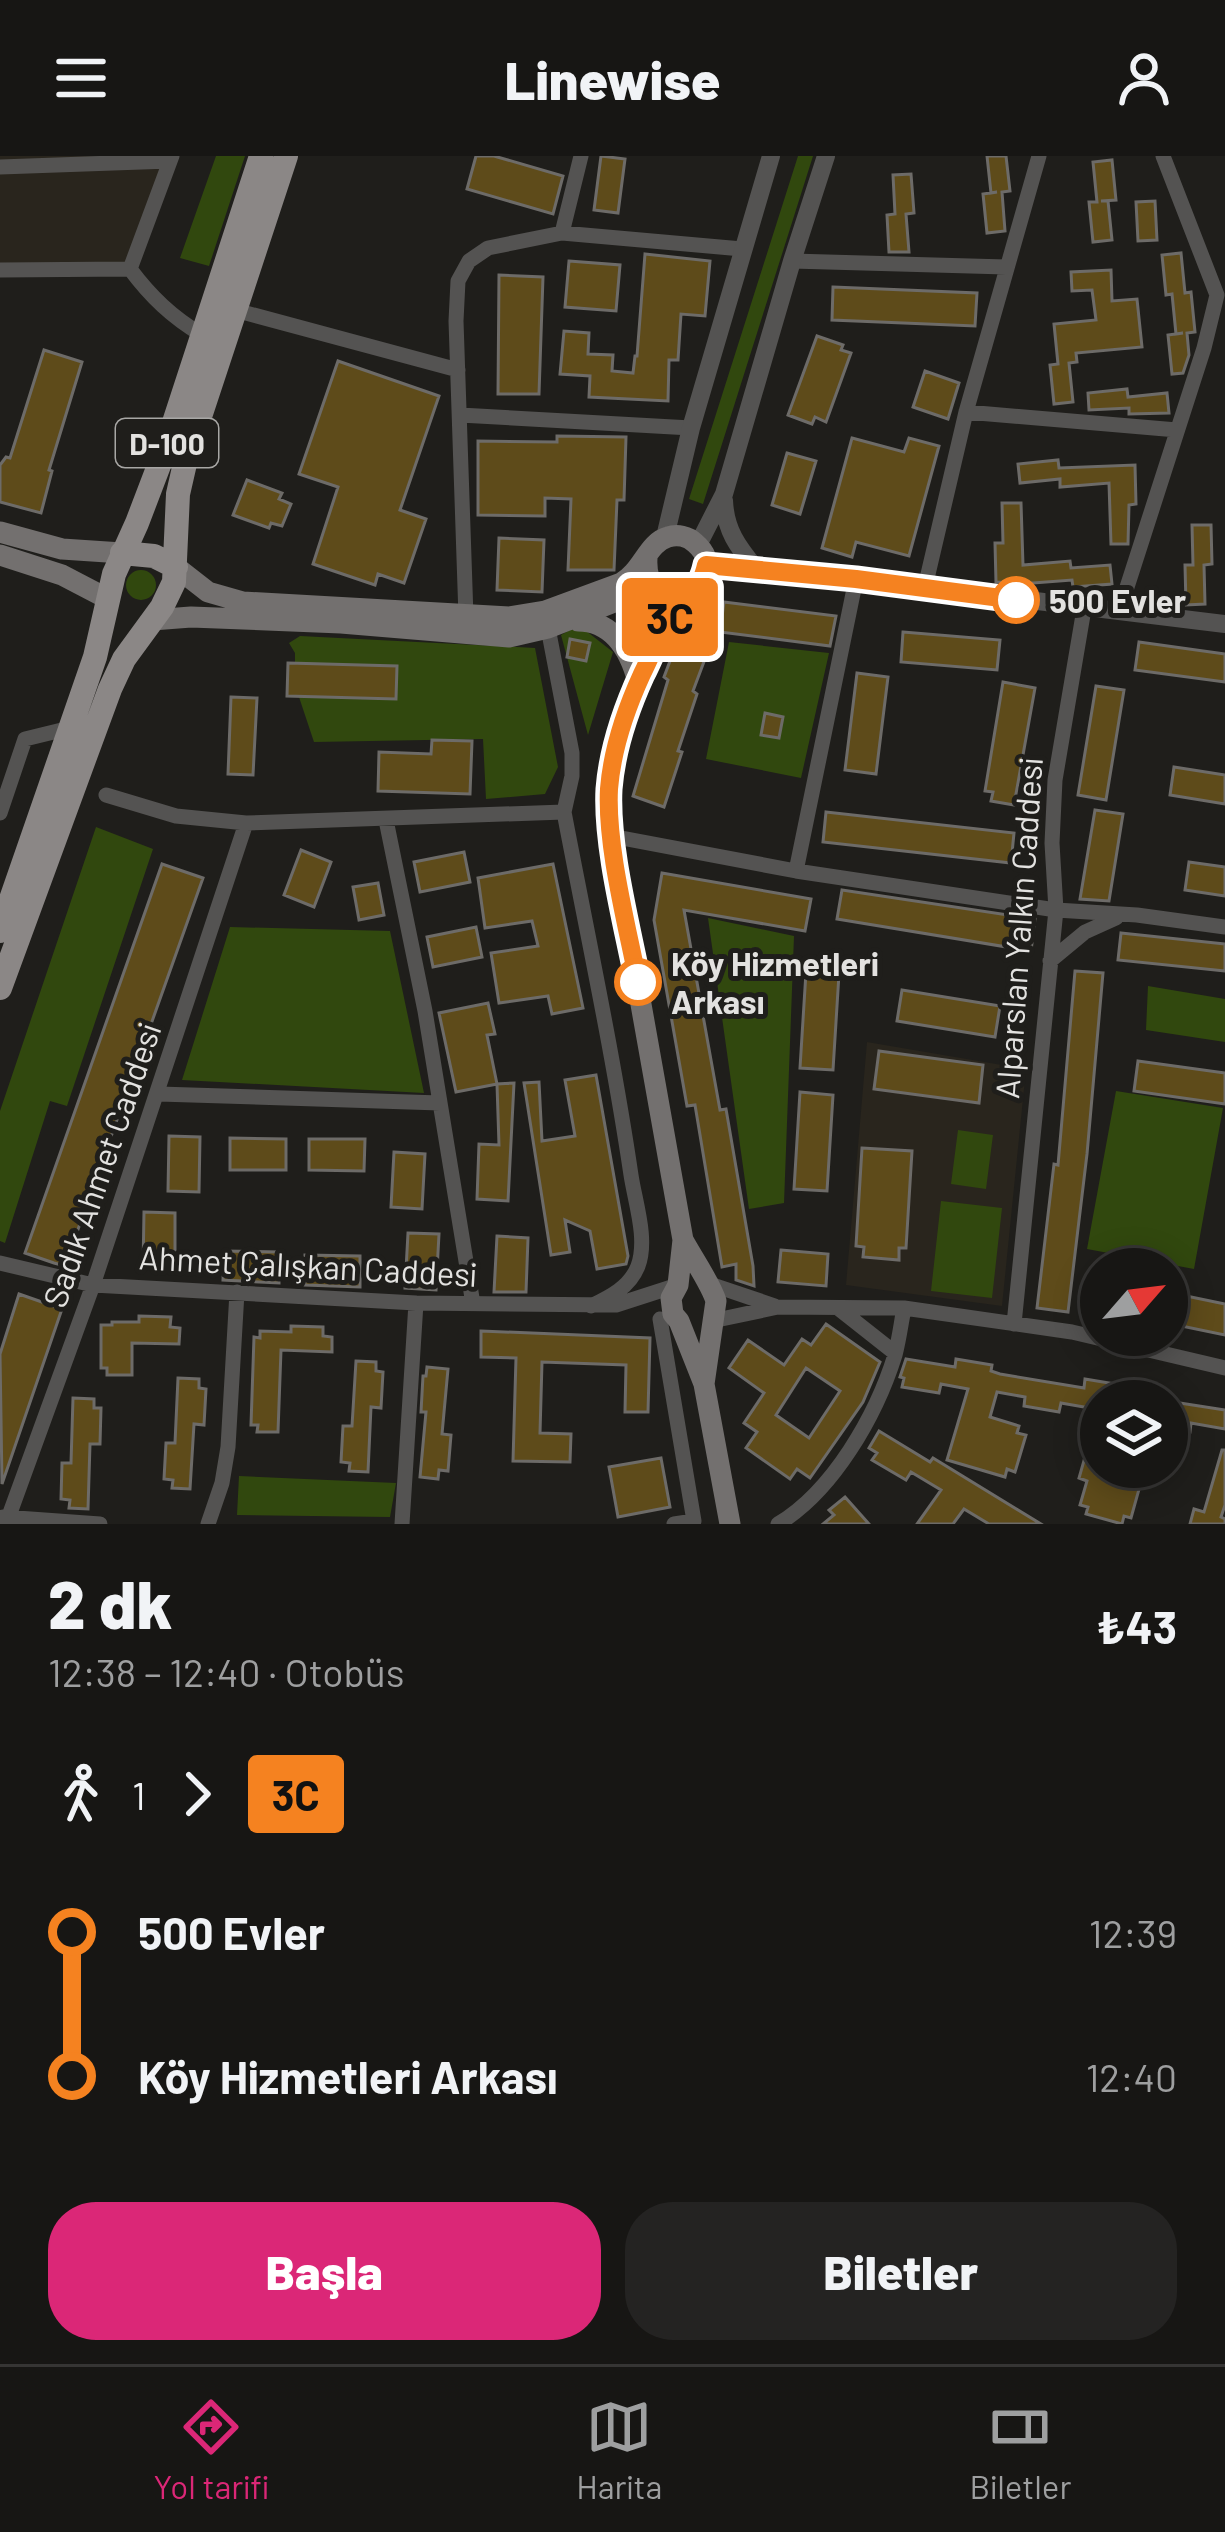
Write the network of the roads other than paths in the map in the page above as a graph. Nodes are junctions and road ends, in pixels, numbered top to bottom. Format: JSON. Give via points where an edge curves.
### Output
{"nodes":[{"id":1,"x":261,"y":156,"type":"edge"},
{"id":2,"x":286,"y":156,"type":"edge"},
{"id":3,"x":581,"y":156,"type":"edge"},
{"id":4,"x":771,"y":156,"type":"edge"},
{"id":5,"x":826,"y":156,"type":"edge"},
{"id":6,"x":1039,"y":156,"type":"edge"},
{"id":7,"x":1162,"y":156,"type":"edge"},
{"id":8,"x":171,"y":159,"type":"edge"},
{"id":9,"x":0,"y":166,"type":"edge"},
{"id":10,"x":562,"y":233,"type":"junction"},
{"id":11,"x":742,"y":250,"type":"junction"},
{"id":12,"x":792,"y":261,"type":"junction"},
{"id":13,"x":1006,"y":267,"type":"junction"},
{"id":14,"x":0,"y":269,"type":"edge"},
{"id":15,"x":130,"y":269,"type":"junction"},
{"id":16,"x":1221,"y":292,"type":"edge"},
{"id":17,"x":235,"y":310,"type":"junction"},
{"id":18,"x":202,"y":335,"type":"junction"},
{"id":19,"x":458,"y":370,"type":"junction"},
{"id":20,"x":965,"y":412,"type":"junction"},
{"id":21,"x":460,"y":415,"type":"junction"},
{"id":22,"x":692,"y":428,"type":"junction"},
{"id":23,"x":1177,"y":430,"type":"junction"},
{"id":24,"x":724,"y":494,"type":"junction"},
{"id":25,"x":0,"y":532,"type":"edge"},
{"id":26,"x":665,"y":537,"type":"junction"},
{"id":27,"x":122,"y":553,"type":"junction"},
{"id":28,"x":0,"y":555,"type":"edge"},
{"id":29,"x":702,"y":555,"type":"junction"},
{"id":30,"x":647,"y":558,"type":"junction"},
{"id":31,"x":176,"y":567,"type":"junction"},
{"id":32,"x":756,"y":569,"type":"junction"},
{"id":33,"x":856,"y":579,"type":"junction"},
{"id":34,"x":655,"y":586,"type":"junction"},
{"id":35,"x":925,"y":587,"type":"junction"},
{"id":36,"x":681,"y":595,"type":"junction"},
{"id":37,"x":108,"y":599,"type":"junction"},
{"id":38,"x":1084,"y":609,"type":"junction"},
{"id":39,"x":1119,"y":612,"type":"junction"},
{"id":40,"x":466,"y":617,"type":"junction"},
{"id":41,"x":152,"y":620,"type":"junction"},
{"id":42,"x":559,"y":625,"type":"junction"},
{"id":43,"x":1225,"y":625,"type":"edge"},
{"id":44,"x":638,"y":682,"type":"junction"},
{"id":45,"x":70,"y":728,"type":"junction"},
{"id":46,"x":106,"y":795,"type":"dead end"},
{"id":47,"x":564,"y":812,"type":"junction"},
{"id":48,"x":0,"y":813,"type":"edge"},
{"id":49,"x":386,"y":820,"type":"junction"},
{"id":50,"x":246,"y":823,"type":"junction"},
{"id":51,"x":611,"y":836,"type":"junction"},
{"id":52,"x":796,"y":871,"type":"junction"},
{"id":53,"x":1056,"y":910,"type":"junction"},
{"id":54,"x":1137,"y":915,"type":"junction"},
{"id":55,"x":1225,"y":927,"type":"edge"},
{"id":56,"x":0,"y":931,"type":"edge"},
{"id":57,"x":1050,"y":961,"type":"junction"},
{"id":58,"x":0,"y":988,"type":"edge"},
{"id":59,"x":159,"y":1094,"type":"junction"},
{"id":60,"x":440,"y":1103,"type":"junction"},
{"id":61,"x":683,"y":1240,"type":"junction"},
{"id":62,"x":0,"y":1263,"type":"edge"},
{"id":63,"x":706,"y":1283,"type":"junction"},
{"id":64,"x":677,"y":1285,"type":"junction"},
{"id":65,"x":93,"y":1286,"type":"junction"},
{"id":66,"x":237,"y":1292,"type":"junction"},
{"id":67,"x":416,"y":1303,"type":"junction"},
{"id":68,"x":473,"y":1304,"type":"junction"},
{"id":69,"x":616,"y":1305,"type":"junction"},
{"id":70,"x":590,"y":1306,"type":"junction"},
{"id":71,"x":778,"y":1307,"type":"junction"},
{"id":72,"x":838,"y":1308,"type":"junction"},
{"id":73,"x":904,"y":1309,"type":"junction"},
{"id":74,"x":670,"y":1320,"type":"junction"},
{"id":75,"x":712,"y":1322,"type":"junction"},
{"id":76,"x":1014,"y":1324,"type":"junction"},
{"id":77,"x":896,"y":1353,"type":"junction"},
{"id":78,"x":1225,"y":1368,"type":"edge"},
{"id":79,"x":704,"y":1384,"type":"junction"},
{"id":80,"x":5,"y":1520,"type":"edge"},
{"id":81,"x":100,"y":1524,"type":"edge"},
{"id":82,"x":208,"y":1524,"type":"edge"},
{"id":83,"x":402,"y":1524,"type":"edge"},
{"id":84,"x":674,"y":1524,"type":"edge"},
{"id":85,"x":730,"y":1524,"type":"edge"},
{"id":86,"x":778,"y":1524,"type":"edge"}],
"edges":[{"from":1,"to":18,"type":"main road","number":"D-100"},
{"from":2,"to":17,"type":"main road","number":"D-100"},
{"from":3,"to":10,"type":"street"},
{"from":4,"to":11,"type":"street"},
{"from":5,"to":12,"type":"street"},
{"from":6,"to":13,"type":"street"},
{"from":7,"to":16,"type":"street"},
{"from":8,"to":9,"type":"street"},
{"from":8,"to":15,"type":"street"},
{"from":10,"to":11,"type":"street"},
{"from":10,"to":19,"type":"street","via":[[488,248],[469,261],[458,281]]},
{"from":11,"to":22,"type":"street"},
{"from":12,"to":13,"type":"street"},
{"from":12,"to":24,"type":"street"},
{"from":13,"to":20,"type":"street"},
{"from":14,"to":15,"type":"street"},
{"from":15,"to":18,"type":"street","via":[[151,298]]},
{"from":16,"to":23,"type":"street"},
{"from":17,"to":19,"type":"street"},
{"from":17,"to":31,"type":"main road","number":"D-100","via":[[186,459]]},
{"from":18,"to":27,"type":"main road","number":"D-100"},
{"from":19,"to":21,"type":"street"},
{"from":20,"to":23,"type":"street"},
{"from":20,"to":35,"type":"street"},
{"from":21,"to":22,"type":"street"},
{"from":21,"to":40,"type":"street"},
{"from":22,"to":26,"type":"street"},
{"from":23,"to":39,"type":"street"},
{"from":24,"to":29,"type":"street"},
{"from":24,"to":32,"type":"street","via":[[734,543]]},
{"from":25,"to":27,"type":"main road","via":[[62,549]]},
{"from":26,"to":29,"type":"main road","via":[[683,536]]},
{"from":26,"to":30,"type":"main road"},
{"from":27,"to":31,"type":"main road"},
{"from":27,"to":37,"type":"main road","number":"D-100"},
{"from":28,"to":37,"type":"main road"},
{"from":29,"to":32,"type":"street"},
{"from":29,"to":36,"type":"main road","via":[[703,578]]},
{"from":30,"to":34,"type":"main road"},
{"from":30,"to":40,"type":"main road","via":[[621,583],[545,611]]},
{"from":31,"to":40,"type":"main road","via":[[208,592],[243,602]]},
{"from":31,"to":41,"type":"main road","number":"D-100"},
{"from":32,"to":33,"type":"street"},
{"from":33,"to":35,"type":"street"},
{"from":33,"to":52,"type":"street"},
{"from":34,"to":36,"type":"main road"},
{"from":34,"to":42,"type":"main road"},
{"from":34,"to":44,"type":"main road"},
{"from":35,"to":38,"type":"street"},
{"from":36,"to":44,"type":"main road"},
{"from":37,"to":41,"type":"main road","via":[[120,612]]},
{"from":37,"to":45,"type":"main road","number":"D-100"},
{"from":38,"to":39,"type":"street"},
{"from":38,"to":53,"type":"street","name":"Alparslan Yalkın Caddesi","via":[[1055,780]]},
{"from":39,"to":43,"type":"street"},
{"from":41,"to":42,"type":"main road","via":[[494,636]]},
{"from":41,"to":58,"type":"main road","number":"D-100","via":[[103,705]]},
{"from":42,"to":44,"type":"main road","via":[[586,620],[613,633]]},
{"from":42,"to":47,"type":"street","via":[[572,753]]},
{"from":44,"to":51,"type":"main road","via":[[613,758]]},
{"from":45,"to":48,"type":"street","via":[[25,739]]},
{"from":45,"to":56,"type":"main road","number":"D-100"},
{"from":46,"to":50,"type":"street","via":[[176,816]]},
{"from":47,"to":49,"type":"street"},
{"from":47,"to":70,"type":"street","via":[[642,1247],[628,1283]]},
{"from":49,"to":50,"type":"street"},
{"from":49,"to":60,"type":"street"},
{"from":50,"to":59,"type":"street","name":"Sadık Ahmet Caddesi"},
{"from":51,"to":52,"type":"street"},
{"from":51,"to":61,"type":"main road"},
{"from":52,"to":53,"type":"street"},
{"from":53,"to":54,"type":"street"},
{"from":53,"to":57,"type":"street","name":"Alparslan Yalkın Caddesi"},
{"from":54,"to":55,"type":"street"},
{"from":54,"to":57,"type":"street","via":[[1094,927]]},
{"from":57,"to":76,"type":"street","name":"Alparslan Yalkın Caddesi"},
{"from":59,"to":60,"type":"street"},
{"from":59,"to":65,"type":"street","name":"Sadık Ahmet Caddesi"},
{"from":60,"to":68,"type":"street"},
{"from":61,"to":63,"type":"main road"},
{"from":61,"to":64,"type":"main road"},
{"from":62,"to":65,"type":"street","name":"Ahmet Çalışkan Caddesi"},
{"from":63,"to":64,"type":"main road"},
{"from":63,"to":71,"type":"street"},
{"from":63,"to":75,"type":"main road","via":[[715,1293]]},
{"from":64,"to":69,"type":"street","name":"Ahmet Çalışkan Caddesi"},
{"from":64,"to":74,"type":"main road"},
{"from":65,"to":66,"type":"street","name":"Ahmet Çalışkan Caddesi"},
{"from":65,"to":80,"type":"street","name":"Sadık Ahmet Caddesi"},
{"from":66,"to":67,"type":"street","name":"Ahmet Çalışkan Caddesi"},
{"from":66,"to":82,"type":"street","via":[[228,1447]]},
{"from":67,"to":68,"type":"street","name":"Ahmet Çalışkan Caddesi"},
{"from":67,"to":83,"type":"street"},
{"from":68,"to":70,"type":"street","name":"Ahmet Çalışkan Caddesi"},
{"from":69,"to":70,"type":"street","name":"Ahmet Çalışkan Caddesi"},
{"from":69,"to":74,"type":"street","name":"Ahmet Çalışkan Caddesi"},
{"from":71,"to":72,"type":"street"},
{"from":71,"to":75,"type":"street"},
{"from":72,"to":73,"type":"street"},
{"from":72,"to":77,"type":"street"},
{"from":73,"to":76,"type":"street"},
{"from":73,"to":77,"type":"street"},
{"from":74,"to":75,"type":"main road"},
{"from":74,"to":79,"type":"main road"},
{"from":74,"to":84,"type":"street","via":[[694,1522]]},
{"from":75,"to":79,"type":"main road"},
{"from":76,"to":78,"type":"street"},
{"from":77,"to":86,"type":"street","via":[[842,1460],[815,1497]]},
{"from":79,"to":85,"type":"main road"},
{"from":80,"to":81,"type":"street"}]}
